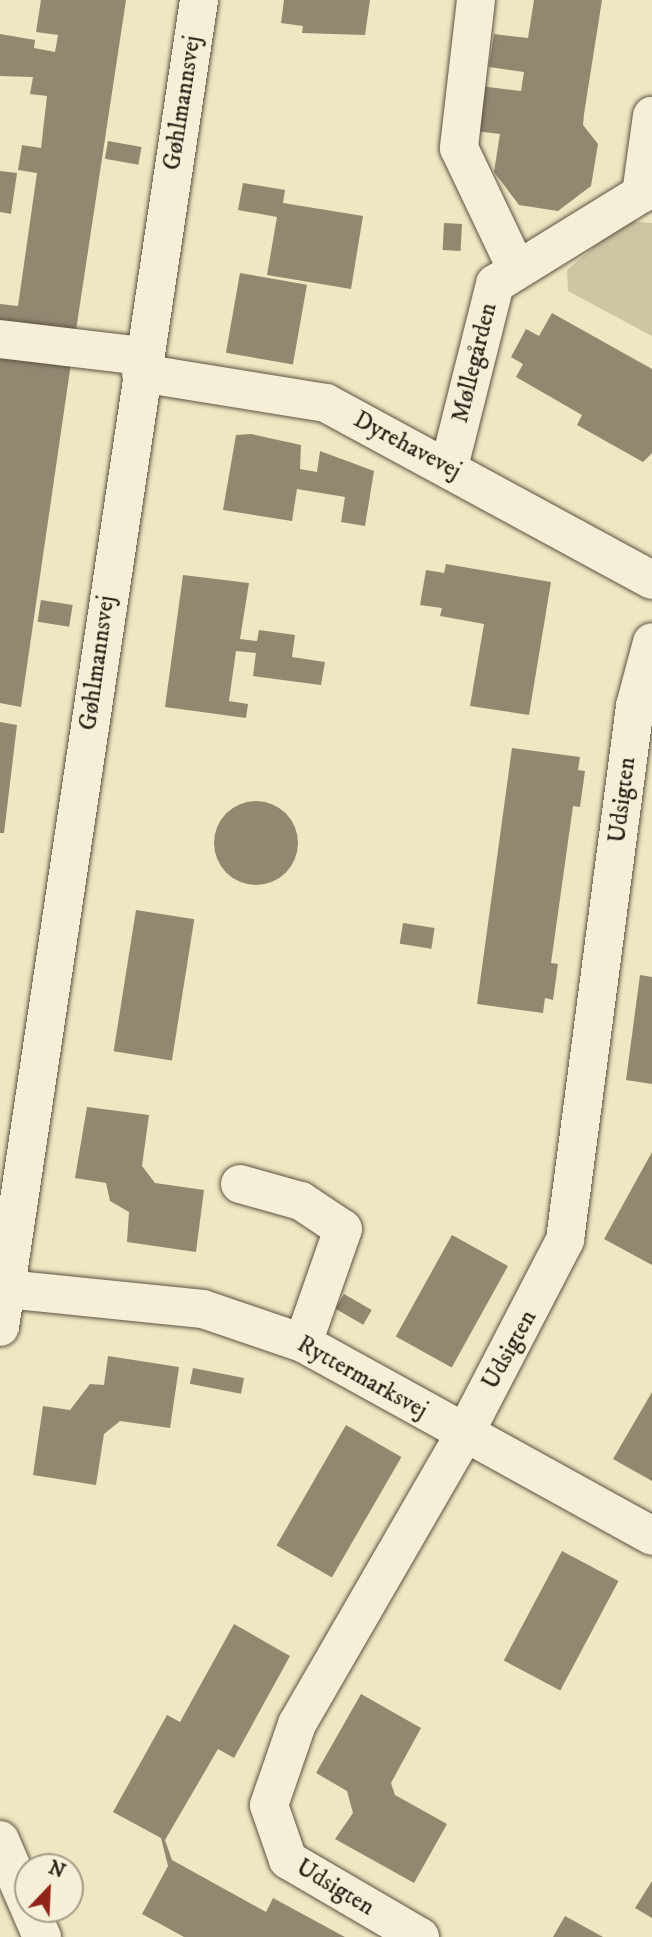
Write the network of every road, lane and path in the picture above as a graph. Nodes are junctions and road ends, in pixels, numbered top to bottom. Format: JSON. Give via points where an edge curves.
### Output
{"nodes":[{"id":1,"x":199,"y":0,"type":"edge"},
{"id":2,"x":476,"y":0,"type":"edge"},
{"id":3,"x":652,"y":116,"type":"edge"},
{"id":4,"x":516,"y":268,"type":"junction"},
{"id":5,"x":0,"y":339,"type":"edge"},
{"id":6,"x":142,"y":364,"type":"junction"},
{"id":7,"x":449,"y":467,"type":"junction"},
{"id":8,"x":652,"y":580,"type":"edge"},
{"id":9,"x":652,"y":642,"type":"edge"},
{"id":10,"x":240,"y":1184,"type":"dead end"},
{"id":11,"x":6,"y":1235,"type":"edge"},
{"id":12,"x":6,"y":1289,"type":"junction"},
{"id":13,"x":0,"y":1327,"type":"edge"},
{"id":14,"x":303,"y":1343,"type":"junction"},
{"id":15,"x":464,"y":1435,"type":"junction"},
{"id":16,"x":652,"y":1536,"type":"edge"},
{"id":17,"x":0,"y":1840,"type":"edge"},
{"id":18,"x":24,"y":1927,"type":"edge"},
{"id":19,"x":420,"y":1937,"type":"edge"}],
"edges":[{"from":1,"to":6,"type":"street","name":"Gøhlmannsvej"},
{"from":2,"to":4,"type":"street","via":[[458,148]]},
{"from":3,"to":4,"type":"street","name":"Møllegården","via":[[641,194]]},
{"from":4,"to":7,"type":"street","name":"Møllegården","via":[[495,284]]},
{"from":5,"to":6,"type":"street","name":"Dyrehavevej"},
{"from":6,"to":7,"type":"street","name":"Dyrehavevej","via":[[326,403]]},
{"from":6,"to":11,"type":"street","name":"Gøhlmannsvej"},
{"from":7,"to":8,"type":"street","name":"Dyrehavevej"},
{"from":9,"to":15,"type":"street","name":"Udsigten","via":[[635,706],[565,1240]]},
{"from":10,"to":14,"type":"street","via":[[301,1201],[343,1229]]},
{"from":11,"to":12,"type":"street","name":"Gøhlmannsvej"},
{"from":12,"to":13,"type":"street","name":"Gøhlmannsvej"},
{"from":12,"to":14,"type":"street","name":"Ryttermarksvej","via":[[203,1309]]},
{"from":14,"to":15,"type":"street","name":"Ryttermarksvej"},
{"from":15,"to":16,"type":"street","name":"Ryttermarksvej"},
{"from":15,"to":19,"type":"street","name":"Udsigten","via":[[297,1724],[269,1805],[288,1860]]},
{"from":17,"to":18,"type":"street"}]}
